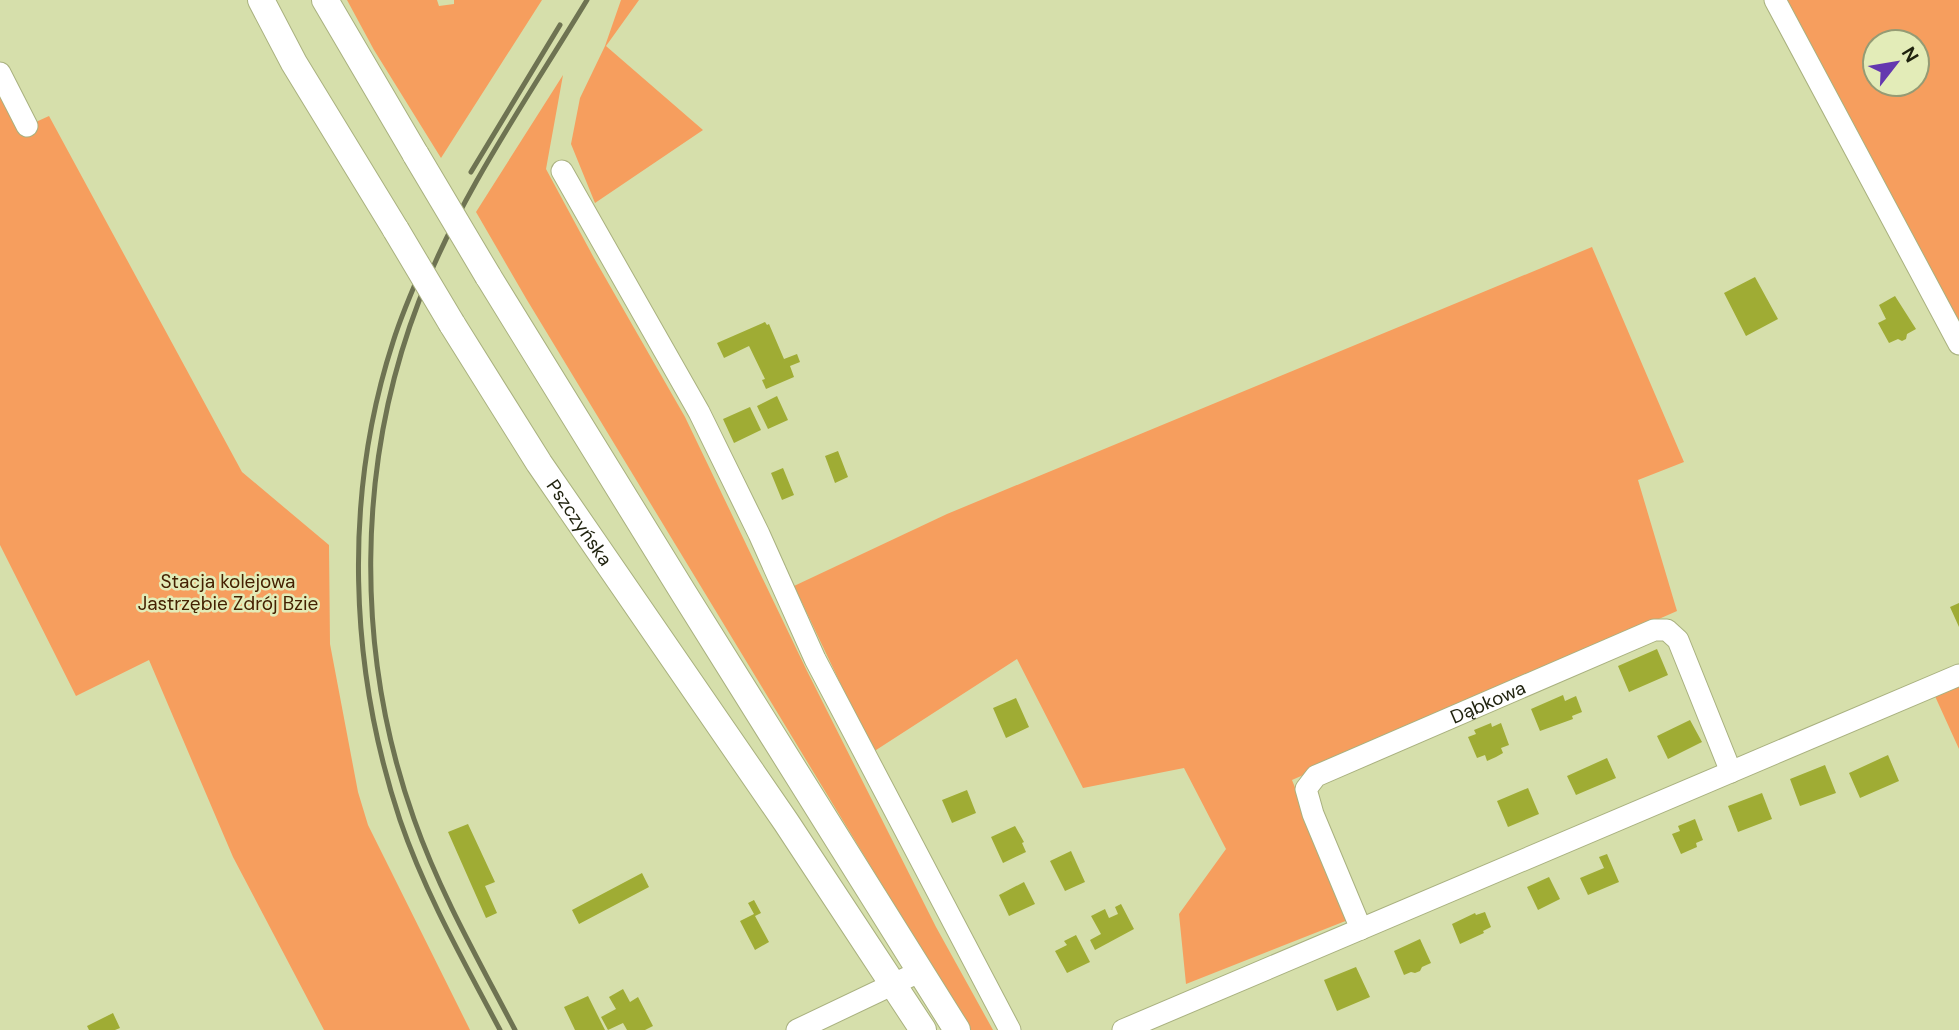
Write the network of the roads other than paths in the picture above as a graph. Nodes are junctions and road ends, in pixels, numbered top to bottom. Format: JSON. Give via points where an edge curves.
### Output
{"nodes":[{"id":1,"x":261,"y":0,"type":"edge"},
{"id":2,"x":325,"y":0,"type":"edge"},
{"id":3,"x":1775,"y":0,"type":"edge"},
{"id":4,"x":0,"y":73,"type":"edge"},
{"id":5,"x":27,"y":126,"type":"dead end"},
{"id":6,"x":562,"y":171,"type":"dead end"},
{"id":7,"x":1959,"y":344,"type":"edge"},
{"id":8,"x":1959,"y":676,"type":"edge"},
{"id":9,"x":1731,"y":772,"type":"junction"},
{"id":10,"x":1361,"y":929,"type":"junction"},
{"id":11,"x":920,"y":971,"type":"junction"},
{"id":12,"x":894,"y":985,"type":"junction"},
{"id":13,"x":797,"y":1030,"type":"edge"},
{"id":14,"x":923,"y":1030,"type":"edge"},
{"id":15,"x":957,"y":1030,"type":"edge"},
{"id":16,"x":1010,"y":1030,"type":"edge"},
{"id":17,"x":1123,"y":1030,"type":"edge"}],
"edges":[{"from":1,"to":12,"type":"main road","name":"Pszczyńska","bridge":true,"via":[[294,63],[539,463]]},
{"from":2,"to":11,"type":"main road","bridge":true,"via":[[488,276]]},
{"from":3,"to":7,"type":"street"},
{"from":4,"to":5,"type":"street"},
{"from":6,"to":16,"type":"street","via":[[699,412],[815,659]]},
{"from":8,"to":9,"type":"street"},
{"from":9,"to":10,"type":"street"},
{"from":9,"to":10,"type":"street","name":"Dąbkowa","via":[[1678,640],[1667,630],[1654,630],[1316,776],[1307,789],[1313,814]]},
{"from":10,"to":17,"type":"street"},
{"from":11,"to":12,"type":"street"},
{"from":11,"to":15,"type":"main road"},
{"from":12,"to":13,"type":"street"},
{"from":12,"to":14,"type":"main road","name":"Pszczyńska"}]}
